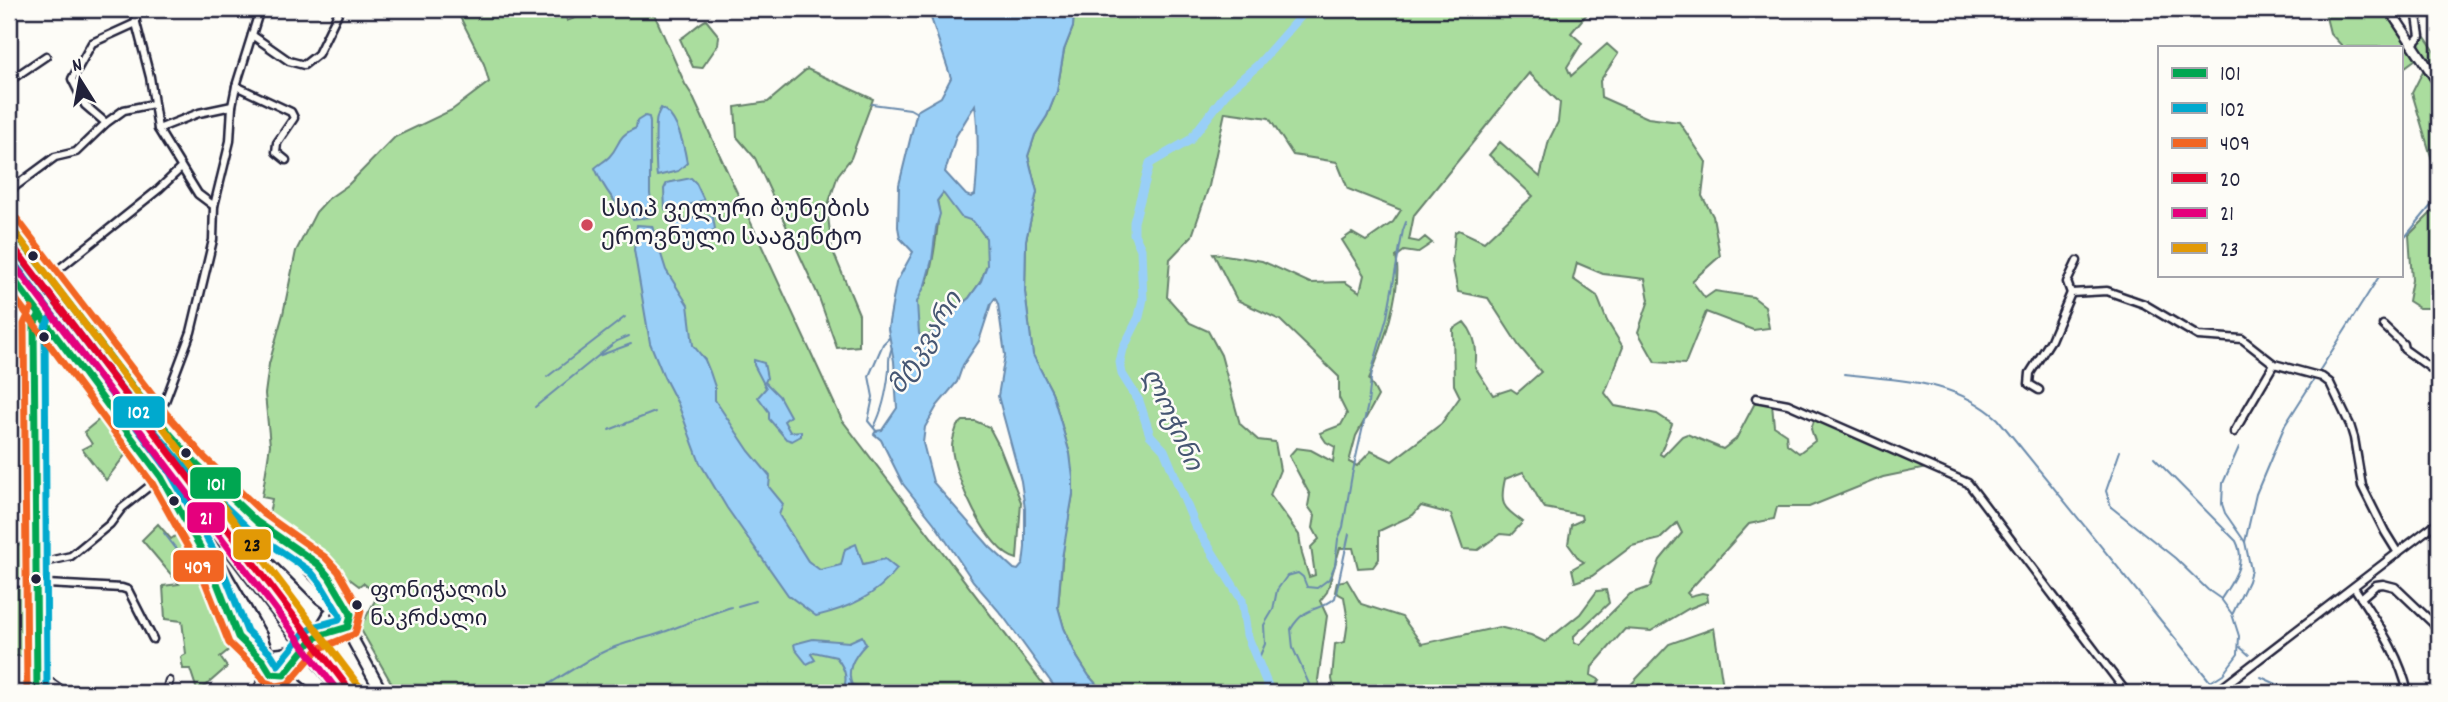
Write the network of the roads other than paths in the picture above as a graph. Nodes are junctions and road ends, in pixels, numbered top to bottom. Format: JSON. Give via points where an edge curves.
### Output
{"nodes":[{"id":1,"x":135,"y":9,"type":"edge"},
{"id":2,"x":260,"y":9,"type":"edge"},
{"id":3,"x":340,"y":9,"type":"edge"},
{"id":4,"x":2389,"y":9,"type":"edge"},
{"id":5,"x":2417,"y":9,"type":"edge"},
{"id":6,"x":136,"y":23,"type":"junction"},
{"id":7,"x":252,"y":35,"type":"junction"},
{"id":8,"x":2413,"y":44,"type":"junction"},
{"id":9,"x":46,"y":56,"type":"dead end"},
{"id":10,"x":9,"y":81,"type":"edge"},
{"id":11,"x":2439,"y":84,"type":"edge"},
{"id":12,"x":236,"y":86,"type":"junction"},
{"id":13,"x":153,"y":104,"type":"junction"},
{"id":14,"x":232,"y":106,"type":"junction"},
{"id":15,"x":106,"y":123,"type":"junction"},
{"id":16,"x":158,"y":129,"type":"junction"},
{"id":17,"x":286,"y":160,"type":"dead end"},
{"id":18,"x":181,"y":168,"type":"junction"},
{"id":19,"x":9,"y":191,"type":"edge"},
{"id":20,"x":214,"y":206,"type":"junction"},
{"id":21,"x":9,"y":225,"type":"edge"},
{"id":22,"x":9,"y":241,"type":"edge"},
{"id":23,"x":9,"y":257,"type":"edge"},
{"id":24,"x":2077,"y":261,"type":"dead end"},
{"id":25,"x":9,"y":273,"type":"edge"},
{"id":26,"x":49,"y":277,"type":"junction"},
{"id":27,"x":2071,"y":293,"type":"junction"},
{"id":28,"x":40,"y":314,"type":"junction"},
{"id":29,"x":2383,"y":325,"type":"dead end"},
{"id":30,"x":2274,"y":364,"type":"junction"},
{"id":31,"x":2439,"y":374,"type":"edge"},
{"id":32,"x":2039,"y":390,"type":"dead end"},
{"id":33,"x":1756,"y":398,"type":"dead end"},
{"id":34,"x":153,"y":421,"type":"junction"},
{"id":35,"x":2234,"y":432,"type":"dead end"},
{"id":36,"x":145,"y":436,"type":"junction"},
{"id":37,"x":161,"y":477,"type":"junction"},
{"id":38,"x":2439,"y":521,"type":"edge"},
{"id":39,"x":2398,"y":553,"type":"junction"},
{"id":40,"x":36,"y":565,"type":"junction"},
{"id":41,"x":9,"y":582,"type":"edge"},
{"id":42,"x":36,"y":584,"type":"junction"},
{"id":43,"x":334,"y":586,"type":"junction"},
{"id":44,"x":2354,"y":587,"type":"junction"},
{"id":45,"x":2361,"y":598,"type":"junction"},
{"id":46,"x":346,"y":608,"type":"junction"},
{"id":47,"x":331,"y":610,"type":"junction"},
{"id":48,"x":350,"y":623,"type":"junction"},
{"id":49,"x":296,"y":627,"type":"junction"},
{"id":50,"x":2439,"y":629,"type":"edge"},
{"id":51,"x":336,"y":631,"type":"junction"},
{"id":52,"x":153,"y":639,"type":"dead end"},
{"id":53,"x":282,"y":652,"type":"junction"},
{"id":54,"x":315,"y":652,"type":"junction"},
{"id":55,"x":268,"y":665,"type":"junction"},
{"id":56,"x":291,"y":665,"type":"junction"},
{"id":57,"x":37,"y":673,"type":"junction"},
{"id":58,"x":283,"y":675,"type":"junction"},
{"id":59,"x":169,"y":681,"type":"dead end"},
{"id":60,"x":284,"y":691,"type":"edge"},
{"id":61,"x":37,"y":693,"type":"edge"},
{"id":62,"x":66,"y":693,"type":"edge"},
{"id":63,"x":166,"y":693,"type":"edge"},
{"id":64,"x":255,"y":693,"type":"edge"},
{"id":65,"x":306,"y":693,"type":"edge"},
{"id":66,"x":341,"y":693,"type":"edge"},
{"id":67,"x":352,"y":693,"type":"edge"},
{"id":68,"x":383,"y":693,"type":"edge"},
{"id":69,"x":2127,"y":693,"type":"edge"},
{"id":70,"x":2215,"y":693,"type":"edge"},
{"id":71,"x":2408,"y":693,"type":"edge"}],
"edges":[{"from":1,"to":6,"type":"street"},
{"from":2,"to":7,"type":"street"},
{"from":3,"to":7,"type":"street","via":[[318,54],[304,65],[289,61]]},
{"from":4,"to":8,"type":"main road"},
{"from":5,"to":8,"type":"street","via":[[2420,36]]},
{"from":6,"to":13,"type":"street"},
{"from":6,"to":15,"type":"street","via":[[92,43],[72,79],[85,105]]},
{"from":7,"to":12,"type":"street"},
{"from":8,"to":11,"type":"main road"},
{"from":9,"to":10,"type":"street"},
{"from":12,"to":14,"type":"street"},
{"from":12,"to":17,"type":"street","via":[[291,112],[294,118],[276,152]]},
{"from":13,"to":15,"type":"street","via":[[124,110]]},
{"from":13,"to":16,"type":"street"},
{"from":14,"to":16,"type":"street"},
{"from":14,"to":20,"type":"street","via":[[230,141]]},
{"from":15,"to":19,"type":"street","via":[[76,152],[55,157]]},
{"from":16,"to":18,"type":"street"},
{"from":18,"to":20,"type":"street","via":[[198,194]]},
{"from":18,"to":26,"type":"street"},
{"from":20,"to":34,"type":"street","via":[[213,240],[191,332]]},
{"from":21,"to":26,"type":"street"},
{"from":22,"to":34,"type":"highway"},
{"from":23,"to":36,"type":"highway"},
{"from":24,"to":27,"type":"street","via":[[2067,282]]},
{"from":25,"to":28,"type":"street"},
{"from":26,"to":34,"type":"street"},
{"from":27,"to":30,"type":"street","via":[[2107,291],[2144,304],[2198,336],[2242,339]]},
{"from":27,"to":32,"type":"street","via":[[2051,340],[2030,373],[2029,384]]},
{"from":28,"to":37,"type":"street"},
{"from":28,"to":40,"type":"street","via":[[34,324]]},
{"from":29,"to":31,"type":"street","via":[[2404,349]]},
{"from":30,"to":35,"type":"street"},
{"from":30,"to":39,"type":"street","via":[[2314,373],[2330,383],[2354,438],[2362,486]]},
{"from":33,"to":69,"type":"street","via":[[1788,404],[1968,483]]},
{"from":34,"to":43,"type":"street","via":[[228,496],[318,564]]},
{"from":34,"to":47,"type":"highway","via":[[194,472]]},
{"from":34,"to":49,"type":"highway"},
{"from":36,"to":49,"type":"highway"},
{"from":36,"to":55,"type":"highway","via":[[261,636]]},
{"from":37,"to":40,"type":"street","via":[[71,556]]},
{"from":37,"to":55,"type":"street","via":[[210,565],[238,638]]},
{"from":38,"to":39,"type":"street"},
{"from":39,"to":44,"type":"street"},
{"from":40,"to":42,"type":"street"},
{"from":41,"to":42,"type":"street"},
{"from":42,"to":52,"type":"street","via":[[128,590]]},
{"from":42,"to":57,"type":"street"},
{"from":43,"to":46,"type":"street"},
{"from":43,"to":47,"type":"street"},
{"from":44,"to":45,"type":"street"},
{"from":44,"to":70,"type":"street"},
{"from":45,"to":50,"type":"street","via":[[2376,585],[2395,587]]},
{"from":45,"to":71,"type":"street","via":[[2389,640]]},
{"from":46,"to":47,"type":"street"},
{"from":46,"to":48,"type":"street"},
{"from":47,"to":51,"type":"street","via":[[328,625]]},
{"from":47,"to":53,"type":"street","via":[[307,640]]},
{"from":48,"to":51,"type":"street"},
{"from":48,"to":68,"type":"highway","via":[[354,642]]},
{"from":49,"to":54,"type":"highway","bridge":true},
{"from":51,"to":56,"type":"street","via":[[309,642]]},
{"from":53,"to":55,"type":"street","via":[[272,653]]},
{"from":53,"to":56,"type":"street"},
{"from":54,"to":66,"type":"highway"},
{"from":54,"to":67,"type":"highway"},
{"from":55,"to":58,"type":"street"},
{"from":55,"to":60,"type":"street"},
{"from":55,"to":64,"type":"street"},
{"from":56,"to":58,"type":"street"},
{"from":57,"to":61,"type":"street"},
{"from":57,"to":62,"type":"street"},
{"from":58,"to":60,"type":"street"},
{"from":58,"to":65,"type":"highway"},
{"from":59,"to":63,"type":"street"}]}
